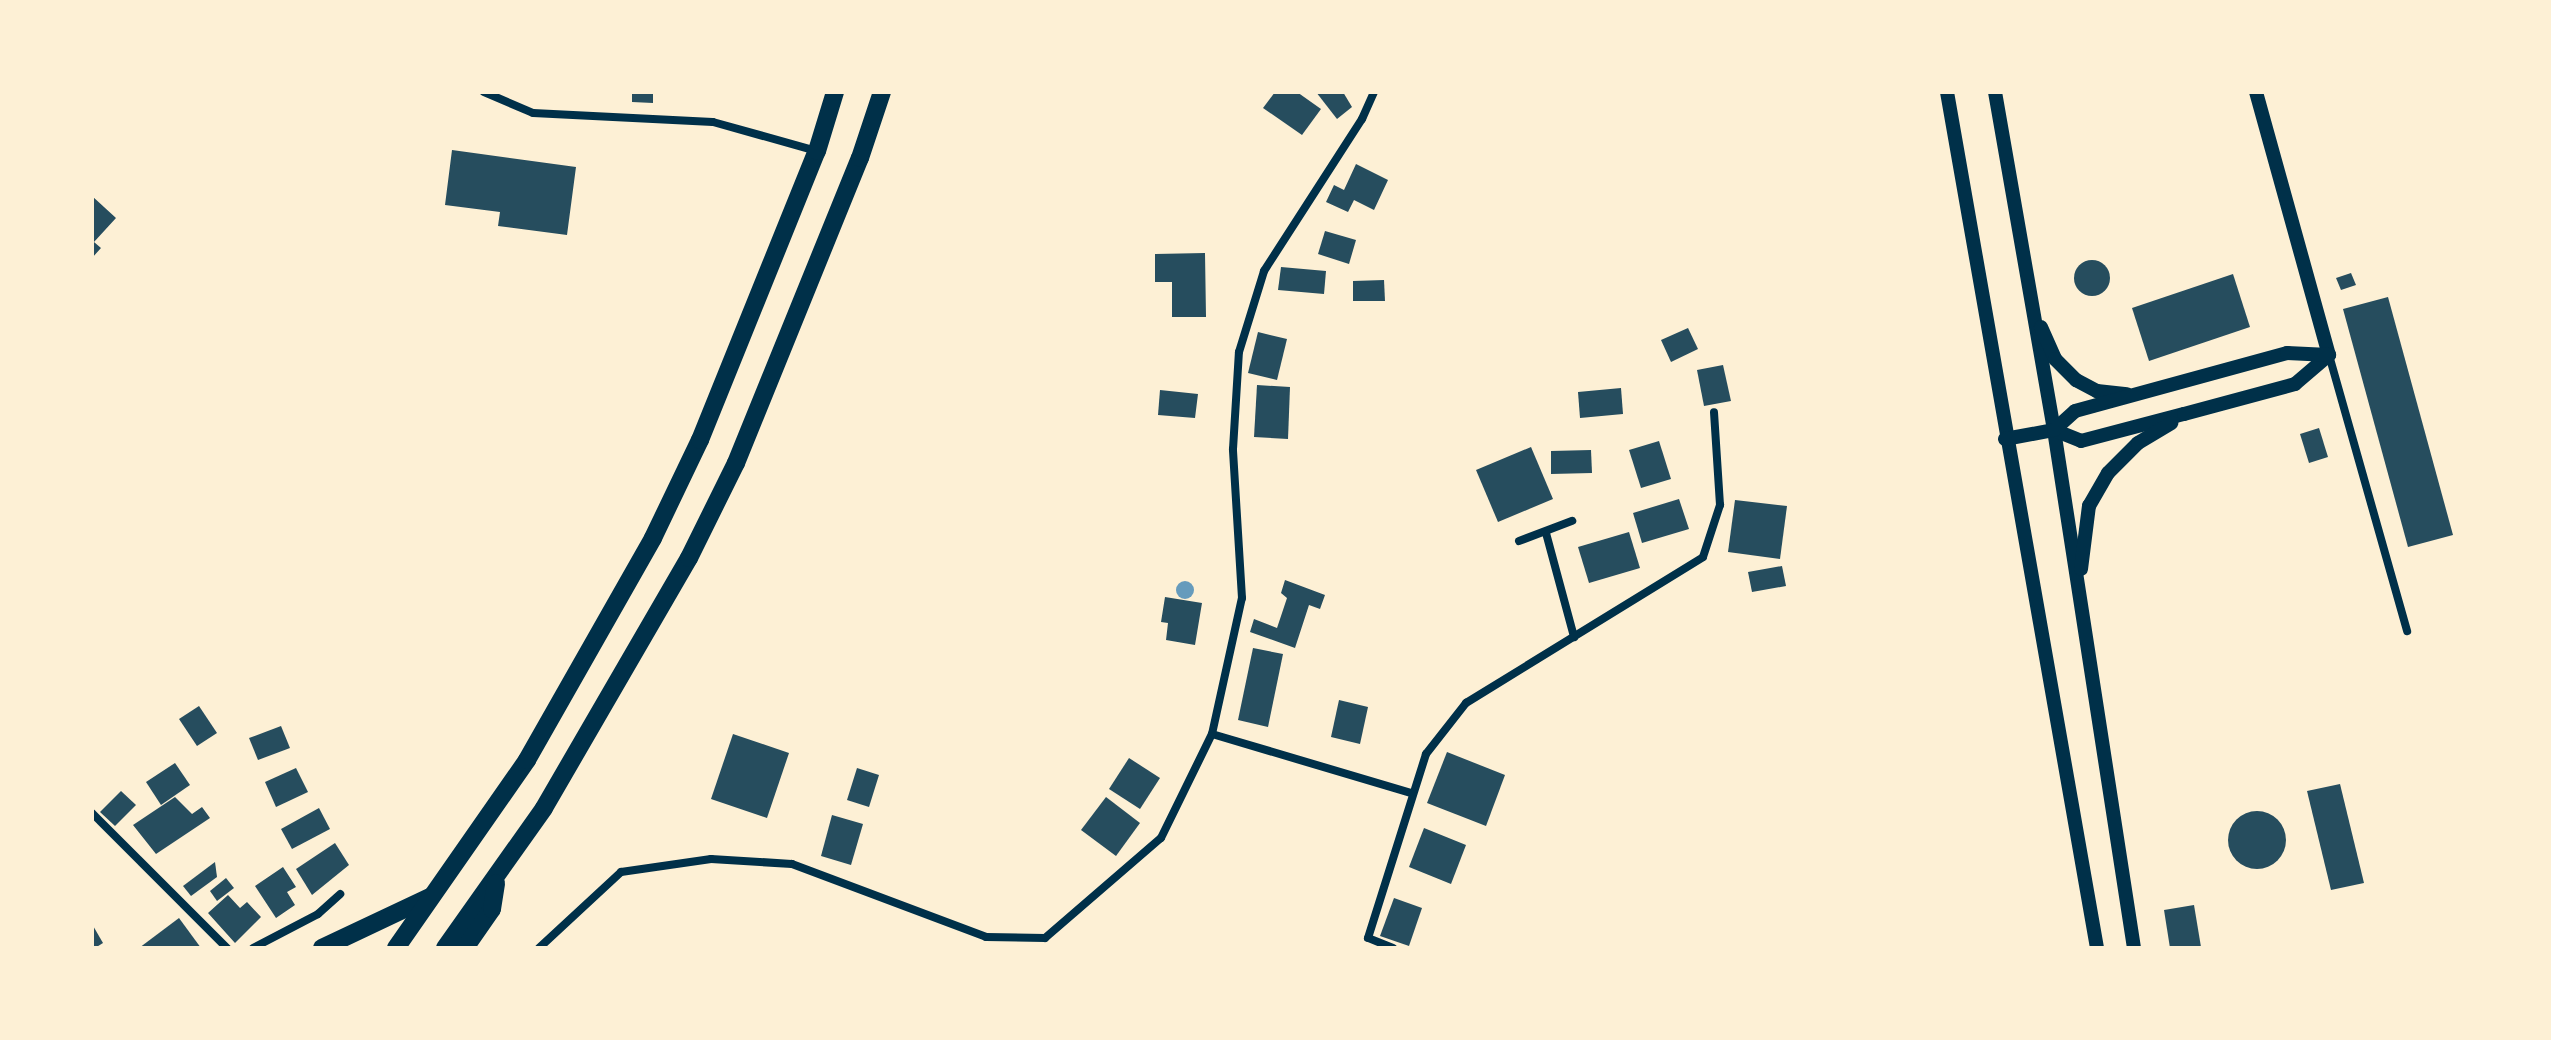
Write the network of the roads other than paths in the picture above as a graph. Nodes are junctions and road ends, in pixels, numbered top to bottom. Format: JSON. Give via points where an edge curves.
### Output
{"nodes":[{"id":1,"x":484,"y":92,"type":"edge"},
{"id":2,"x":835,"y":92,"type":"edge"},
{"id":3,"x":882,"y":92,"type":"edge"},
{"id":4,"x":1374,"y":92,"type":"edge"},
{"id":5,"x":1947,"y":92,"type":"edge"},
{"id":6,"x":1995,"y":92,"type":"edge"},
{"id":7,"x":2256,"y":92,"type":"edge"},
{"id":8,"x":817,"y":151,"type":"junction"},
{"id":9,"x":2032,"y":308,"type":"junction"},
{"id":10,"x":2329,"y":355,"type":"junction"},
{"id":11,"x":2136,"y":395,"type":"junction"},
{"id":12,"x":1714,"y":412,"type":"dead end"},
{"id":13,"x":2184,"y":414,"type":"junction"},
{"id":14,"x":2054,"y":430,"type":"junction"},
{"id":15,"x":2005,"y":439,"type":"junction"},
{"id":16,"x":1572,"y":521,"type":"dead end"},
{"id":17,"x":1546,"y":533,"type":"junction"},
{"id":18,"x":1519,"y":541,"type":"dead end"},
{"id":19,"x":2079,"y":590,"type":"junction"},
{"id":20,"x":2407,"y":631,"type":"dead end"},
{"id":21,"x":1574,"y":637,"type":"junction"},
{"id":22,"x":1212,"y":734,"type":"junction"},
{"id":23,"x":1411,"y":793,"type":"junction"},
{"id":24,"x":92,"y":813,"type":"edge"},
{"id":25,"x":498,"y":875,"type":"junction"},
{"id":26,"x":436,"y":893,"type":"junction"},
{"id":27,"x":340,"y":894,"type":"dead end"},
{"id":28,"x":1045,"y":938,"type":"junction"},
{"id":29,"x":227,"y":948,"type":"edge"},
{"id":30,"x":253,"y":948,"type":"edge"},
{"id":31,"x":322,"y":948,"type":"edge"},
{"id":32,"x":396,"y":948,"type":"edge"},
{"id":33,"x":445,"y":948,"type":"edge"},
{"id":34,"x":465,"y":948,"type":"edge"},
{"id":35,"x":539,"y":948,"type":"edge"},
{"id":36,"x":1041,"y":948,"type":"edge"},
{"id":37,"x":1393,"y":948,"type":"edge"},
{"id":38,"x":2097,"y":948,"type":"edge"},
{"id":39,"x":2134,"y":948,"type":"edge"}],
"edges":[{"from":1,"to":8,"type":"street","via":[[533,113],[713,122]]},
{"from":2,"to":8,"type":"highway"},
{"from":3,"to":25,"type":"highway","via":[[736,463],[637,656]]},
{"from":4,"to":22,"type":"street","via":[[1264,271],[1239,352],[1233,449],[1242,598]]},
{"from":5,"to":15,"type":"street"},
{"from":6,"to":9,"type":"street"},
{"from":7,"to":10,"type":"street"},
{"from":8,"to":26,"type":"highway","via":[[700,440],[653,538],[527,760]]},
{"from":9,"to":11,"type":"street","via":[[2055,359],[2076,380],[2097,391]]},
{"from":9,"to":14,"type":"street"},
{"from":10,"to":11,"type":"street","via":[[2287,353]]},
{"from":10,"to":13,"type":"street","via":[[2295,384]]},
{"from":10,"to":20,"type":"street"},
{"from":11,"to":14,"type":"street","via":[[2075,411]]},
{"from":12,"to":21,"type":"street","via":[[1720,505],[1703,557]]},
{"from":13,"to":14,"type":"street","via":[[2081,441]]},
{"from":13,"to":19,"type":"street","via":[[2138,443],[2108,473],[2089,506]]},
{"from":14,"to":15,"type":"street"},
{"from":14,"to":19,"type":"street"},
{"from":15,"to":38,"type":"street"},
{"from":16,"to":17,"type":"street"},
{"from":17,"to":18,"type":"street"},
{"from":17,"to":21,"type":"street"},
{"from":19,"to":39,"type":"street"},
{"from":21,"to":23,"type":"street","via":[[1466,703],[1426,754]]},
{"from":22,"to":23,"type":"street"},
{"from":22,"to":28,"type":"street","via":[[1161,838]]},
{"from":23,"to":37,"type":"street","via":[[1368,938]]},
{"from":24,"to":29,"type":"street"},
{"from":25,"to":33,"type":"highway"},
{"from":25,"to":34,"type":"highway","via":[[492,909]]},
{"from":26,"to":31,"type":"highway"},
{"from":26,"to":32,"type":"highway"},
{"from":27,"to":30,"type":"street","via":[[318,914]]},
{"from":28,"to":35,"type":"street","via":[[986,937],[792,864],[711,859],[621,872]]},
{"from":28,"to":36,"type":"street"}]}
